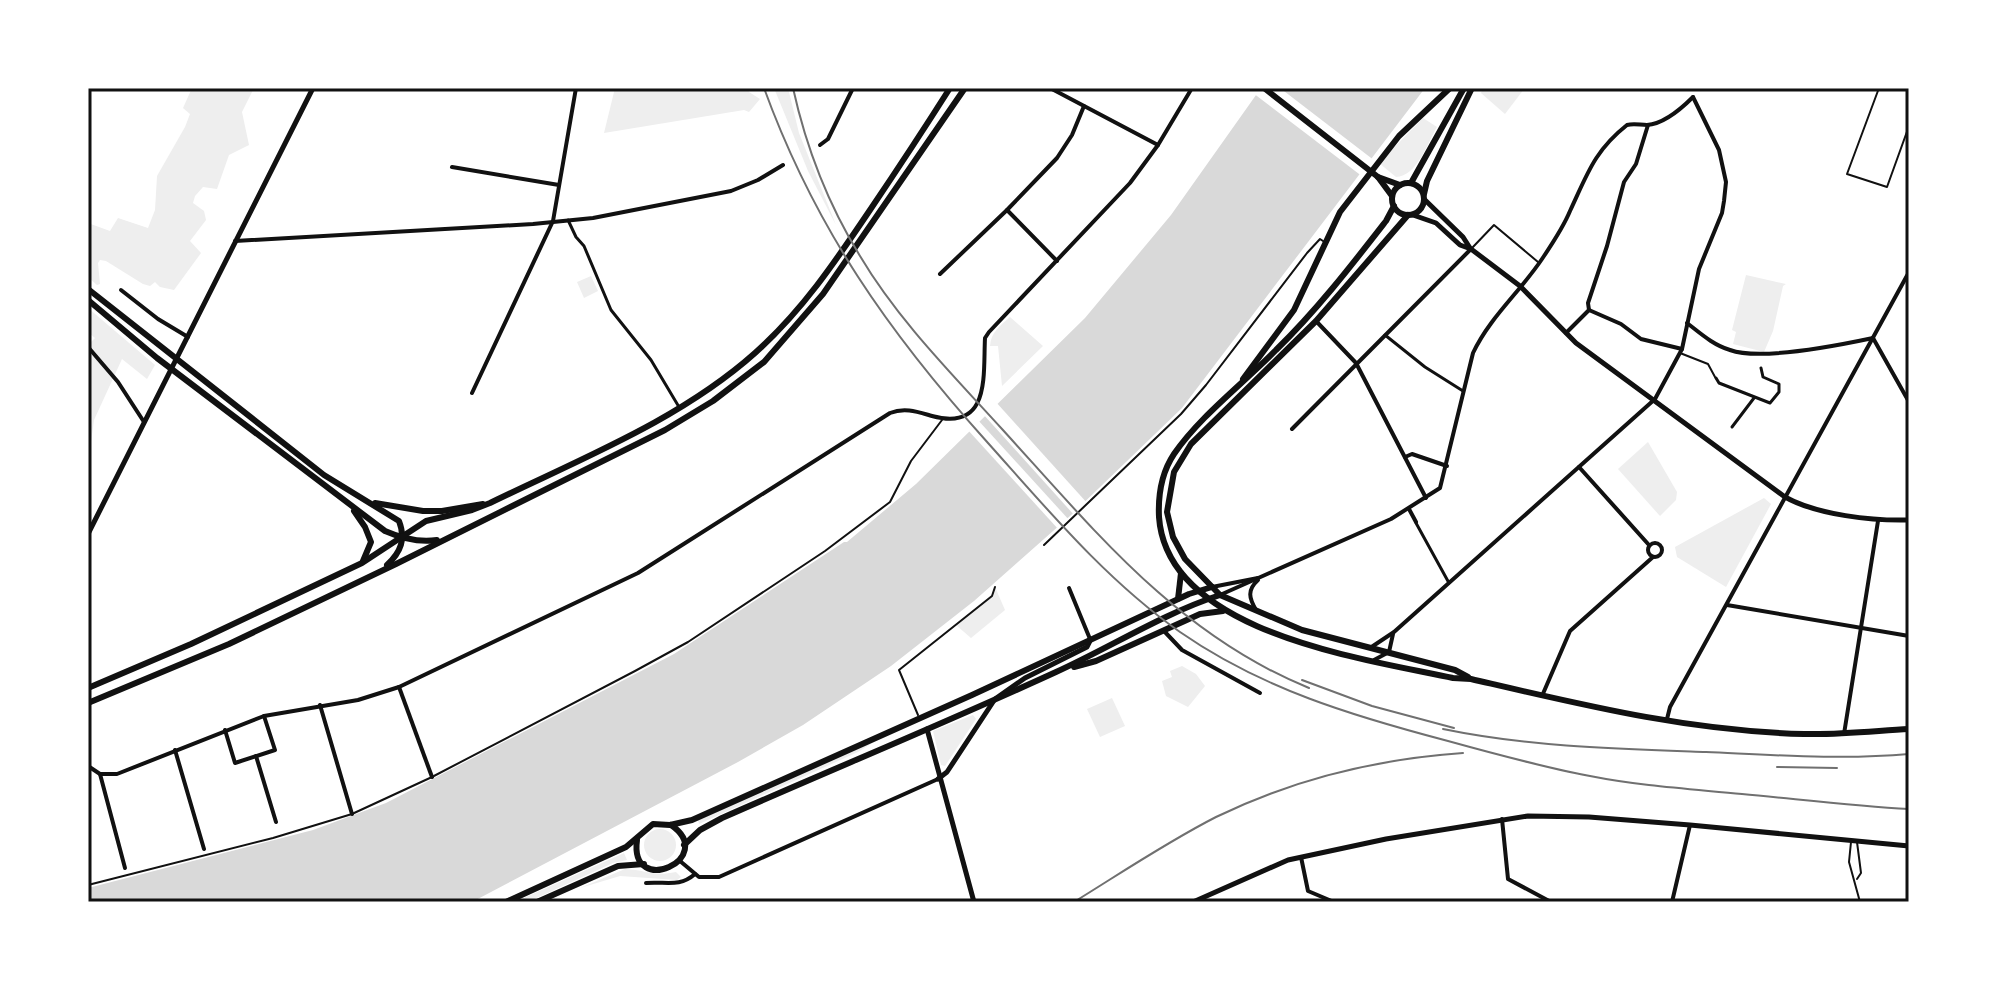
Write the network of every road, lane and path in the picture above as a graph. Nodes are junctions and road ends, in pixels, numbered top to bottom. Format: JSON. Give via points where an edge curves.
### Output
{"nodes":[{"id":1,"x":313,"y":88,"type":"edge"},
{"id":2,"x":576,"y":88,"type":"edge"},
{"id":3,"x":853,"y":88,"type":"edge"},
{"id":4,"x":950,"y":88,"type":"edge"},
{"id":5,"x":965,"y":88,"type":"edge"},
{"id":6,"x":1050,"y":88,"type":"edge"},
{"id":7,"x":1192,"y":88,"type":"edge"},
{"id":8,"x":1264,"y":88,"type":"edge"},
{"id":9,"x":1450,"y":88,"type":"edge"},
{"id":10,"x":1464,"y":88,"type":"edge"},
{"id":11,"x":1472,"y":88,"type":"edge"},
{"id":12,"x":1879,"y":88,"type":"edge"},
{"id":13,"x":1084,"y":106,"type":"junction"},
{"id":14,"x":1648,"y":125,"type":"junction"},
{"id":15,"x":1909,"y":126,"type":"edge"},
{"id":16,"x":820,"y":145,"type":"dead end"},
{"id":17,"x":1158,"y":145,"type":"junction"},
{"id":18,"x":783,"y":165,"type":"dead end"},
{"id":19,"x":452,"y":167,"type":"dead end"},
{"id":20,"x":1378,"y":177,"type":"junction"},
{"id":21,"x":1411,"y":183,"type":"junction"},
{"id":22,"x":559,"y":185,"type":"junction"},
{"id":23,"x":1400,"y":185,"type":"junction"},
{"id":24,"x":1392,"y":196,"type":"junction"},
{"id":25,"x":1424,"y":196,"type":"junction"},
{"id":26,"x":1394,"y":206,"type":"junction"},
{"id":27,"x":1007,"y":210,"type":"junction"},
{"id":28,"x":1410,"y":215,"type":"junction"},
{"id":29,"x":568,"y":220,"type":"junction"},
{"id":30,"x":553,"y":221,"type":"junction"},
{"id":31,"x":235,"y":241,"type":"junction"},
{"id":32,"x":1324,"y":241,"type":"junction"},
{"id":33,"x":1471,"y":249,"type":"junction"},
{"id":34,"x":1057,"y":261,"type":"junction"},
{"id":35,"x":1539,"y":263,"type":"junction"},
{"id":36,"x":1909,"y":272,"type":"edge"},
{"id":37,"x":940,"y":274,"type":"dead end"},
{"id":38,"x":1520,"y":286,"type":"junction"},
{"id":39,"x":88,"y":289,"type":"edge"},
{"id":40,"x":121,"y":290,"type":"dead end"},
{"id":41,"x":88,"y":300,"type":"edge"},
{"id":42,"x":1589,"y":310,"type":"junction"},
{"id":43,"x":1316,"y":321,"type":"junction"},
{"id":44,"x":1687,"y":323,"type":"junction"},
{"id":45,"x":1566,"y":333,"type":"junction"},
{"id":46,"x":1385,"y":334,"type":"junction"},
{"id":47,"x":188,"y":337,"type":"junction"},
{"id":48,"x":1873,"y":338,"type":"junction"},
{"id":49,"x":88,"y":347,"type":"edge"},
{"id":50,"x":1681,"y":351,"type":"junction"},
{"id":51,"x":1356,"y":363,"type":"junction"},
{"id":52,"x":1761,"y":368,"type":"dead end"},
{"id":53,"x":1716,"y":378,"type":"joint"},
{"id":54,"x":716,"y":383,"type":"junction"},
{"id":55,"x":1239,"y":386,"type":"junction"},
{"id":56,"x":1463,"y":391,"type":"junction"},
{"id":57,"x":472,"y":393,"type":"dead end"},
{"id":58,"x":723,"y":394,"type":"junction"},
{"id":59,"x":1755,"y":397,"type":"junction"},
{"id":60,"x":1655,"y":399,"type":"junction"},
{"id":61,"x":1909,"y":402,"type":"edge"},
{"id":62,"x":679,"y":407,"type":"junction"},
{"id":63,"x":943,"y":419,"type":"junction"},
{"id":64,"x":144,"y":422,"type":"junction"},
{"id":65,"x":1732,"y":427,"type":"dead end"},
{"id":66,"x":1292,"y":429,"type":"dead end"},
{"id":67,"x":1405,"y":457,"type":"junction"},
{"id":68,"x":1447,"y":466,"type":"junction"},
{"id":69,"x":1579,"y":467,"type":"junction"},
{"id":70,"x":1785,"y":497,"type":"junction"},
{"id":71,"x":1426,"y":498,"type":"junction"},
{"id":72,"x":368,"y":502,"type":"junction"},
{"id":73,"x":490,"y":503,"type":"junction"},
{"id":74,"x":352,"y":508,"type":"junction"},
{"id":75,"x":1409,"y":509,"type":"junction"},
{"id":76,"x":1909,"y":520,"type":"edge"},
{"id":77,"x":1878,"y":521,"type":"junction"},
{"id":78,"x":1416,"y":522,"type":"joint"},
{"id":79,"x":88,"y":534,"type":"edge"},
{"id":80,"x":402,"y":537,"type":"junction"},
{"id":81,"x":444,"y":538,"type":"junction"},
{"id":82,"x":1044,"y":545,"type":"dead end"},
{"id":83,"x":1649,"y":545,"type":"junction"},
{"id":84,"x":1653,"y":557,"type":"junction"},
{"id":85,"x":362,"y":563,"type":"junction"},
{"id":86,"x":382,"y":570,"type":"junction"},
{"id":87,"x":1181,"y":573,"type":"junction"},
{"id":88,"x":1260,"y":578,"type":"junction"},
{"id":89,"x":1449,"y":583,"type":"junction"},
{"id":90,"x":995,"y":587,"type":"dead end"},
{"id":91,"x":1212,"y":587,"type":"junction"},
{"id":92,"x":1069,"y":588,"type":"dead end"},
{"id":93,"x":1197,"y":590,"type":"junction"},
{"id":94,"x":1220,"y":595,"type":"junction"},
{"id":95,"x":1178,"y":599,"type":"junction"},
{"id":96,"x":1208,"y":599,"type":"junction"},
{"id":97,"x":1727,"y":605,"type":"junction"},
{"id":98,"x":1256,"y":610,"type":"junction"},
{"id":99,"x":1227,"y":612,"type":"junction"},
{"id":100,"x":1860,"y":628,"type":"junction"},
{"id":101,"x":1164,"y":631,"type":"junction"},
{"id":102,"x":1394,"y":632,"type":"junction"},
{"id":103,"x":1909,"y":636,"type":"edge"},
{"id":104,"x":1090,"y":639,"type":"junction"},
{"id":105,"x":1370,"y":648,"type":"junction"},
{"id":106,"x":1389,"y":652,"type":"junction"},
{"id":107,"x":1373,"y":661,"type":"junction"},
{"id":108,"x":1060,"y":671,"type":"junction"},
{"id":109,"x":1471,"y":679,"type":"junction"},
{"id":110,"x":399,"y":687,"type":"junction"},
{"id":111,"x":88,"y":688,"type":"edge"},
{"id":112,"x":1260,"y":693,"type":"dead end"},
{"id":113,"x":1542,"y":696,"type":"junction"},
{"id":114,"x":995,"y":699,"type":"junction"},
{"id":115,"x":88,"y":703,"type":"edge"},
{"id":116,"x":320,"y":705,"type":"junction"},
{"id":117,"x":937,"y":711,"type":"junction"},
{"id":118,"x":264,"y":716,"type":"junction"},
{"id":119,"x":918,"y":719,"type":"junction"},
{"id":120,"x":1666,"y":721,"type":"junction"},
{"id":121,"x":1907,"y":728,"type":"edge"},
{"id":122,"x":927,"y":729,"type":"junction"},
{"id":123,"x":225,"y":730,"type":"junction"},
{"id":124,"x":1844,"y":734,"type":"junction"},
{"id":125,"x":902,"y":739,"type":"junction"},
{"id":126,"x":175,"y":750,"type":"junction"},
{"id":127,"x":256,"y":756,"type":"junction"},
{"id":128,"x":88,"y":766,"type":"edge"},
{"id":129,"x":100,"y":774,"type":"junction"},
{"id":130,"x":432,"y":777,"type":"junction"},
{"id":131,"x":938,"y":779,"type":"junction"},
{"id":132,"x":352,"y":814,"type":"junction"},
{"id":133,"x":1502,"y":819,"type":"junction"},
{"id":134,"x":276,"y":822,"type":"dead end"},
{"id":135,"x":670,"y":825,"type":"junction"},
{"id":136,"x":1690,"y":825,"type":"junction"},
{"id":137,"x":637,"y":840,"type":"junction"},
{"id":138,"x":1854,"y":841,"type":"junction"},
{"id":139,"x":684,"y":845,"type":"junction"},
{"id":140,"x":1909,"y":846,"type":"edge"},
{"id":141,"x":204,"y":849,"type":"dead end"},
{"id":142,"x":1301,"y":857,"type":"junction"},
{"id":143,"x":680,"y":861,"type":"junction"},
{"id":144,"x":644,"y":864,"type":"junction"},
{"id":145,"x":125,"y":868,"type":"dead end"},
{"id":146,"x":695,"y":874,"type":"junction"},
{"id":147,"x":1857,"y":879,"type":"dead end"},
{"id":148,"x":646,"y":883,"type":"dead end"},
{"id":149,"x":88,"y":885,"type":"edge"},
{"id":150,"x":506,"y":902,"type":"edge"},
{"id":151,"x":537,"y":902,"type":"edge"},
{"id":152,"x":974,"y":902,"type":"edge"},
{"id":153,"x":1193,"y":902,"type":"edge"},
{"id":154,"x":1334,"y":902,"type":"edge"},
{"id":155,"x":1551,"y":902,"type":"edge"},
{"id":156,"x":1672,"y":902,"type":"edge"},
{"id":157,"x":1860,"y":902,"type":"edge"}],
"edges":[{"from":1,"to":31,"type":"street"},
{"from":2,"to":22,"type":"street"},
{"from":3,"to":16,"type":"street"},
{"from":4,"to":54,"type":"main road","via":[[816,288],[757,352]]},
{"from":5,"to":58,"type":"main road","via":[[823,294],[764,362]]},
{"from":6,"to":13,"type":"street"},
{"from":7,"to":17,"type":"street"},
{"from":8,"to":20,"type":"main road"},
{"from":9,"to":32,"type":"main road","via":[[1399,136]]},
{"from":10,"to":21,"type":"main road"},
{"from":11,"to":25,"type":"main road"},
{"from":12,"to":15,"type":"lane","via":[[1847,174],[1887,187]]},
{"from":13,"to":17,"type":"street"},
{"from":13,"to":27,"type":"street","via":[[1057,158]]},
{"from":14,"to":35,"type":"street","via":[[1627,125],[1591,163],[1564,225]]},
{"from":14,"to":42,"type":"street","via":[[1636,164],[1624,182]]},
{"from":14,"to":44,"type":"street","via":[[1675,112],[1693,94],[1719,150],[1726,182],[1722,213],[1699,269]]},
{"from":17,"to":34,"type":"street"},
{"from":18,"to":29,"type":"street","via":[[731,191]]},
{"from":19,"to":22,"type":"street"},
{"from":20,"to":23,"type":"main road"},
{"from":20,"to":24,"type":"main road"},
{"from":21,"to":23,"type":"main road"},
{"from":21,"to":25,"type":"main road"},
{"from":22,"to":30,"type":"street"},
{"from":23,"to":24,"type":"main road"},
{"from":24,"to":26,"type":"main road"},
{"from":25,"to":28,"type":"main road","via":[[1421,208]]},
{"from":25,"to":33,"type":"street"},
{"from":26,"to":28,"type":"main road"},
{"from":26,"to":55,"type":"main road","via":[[1311,315]]},
{"from":27,"to":34,"type":"street"},
{"from":27,"to":37,"type":"street"},
{"from":28,"to":33,"type":"street","via":[[1436,223]]},
{"from":28,"to":43,"type":"main road"},
{"from":29,"to":30,"type":"street"},
{"from":29,"to":62,"type":"street","via":[[611,310],[651,360]]},
{"from":30,"to":31,"type":"street"},
{"from":30,"to":57,"type":"street"},
{"from":31,"to":47,"type":"street"},
{"from":32,"to":55,"type":"main road","via":[[1294,310]]},
{"from":32,"to":82,"type":"lane","via":[[1307,253],[1181,414]]},
{"from":33,"to":35,"type":"lane","via":[[1494,225]]},
{"from":33,"to":38,"type":"street"},
{"from":33,"to":46,"type":"street"},
{"from":34,"to":63,"type":"street","via":[[985,338],[982,398],[966,415]]},
{"from":35,"to":38,"type":"street"},
{"from":36,"to":48,"type":"street"},
{"from":38,"to":45,"type":"street"},
{"from":38,"to":56,"type":"street","via":[[1480,338]]},
{"from":39,"to":72,"type":"main road","via":[[324,475]]},
{"from":40,"to":47,"type":"street"},
{"from":41,"to":74,"type":"main road"},
{"from":42,"to":45,"type":"street"},
{"from":42,"to":50,"type":"street","via":[[1641,339]]},
{"from":43,"to":51,"type":"street"},
{"from":43,"to":91,"type":"main road","via":[[1191,444],[1174,472],[1167,498],[1173,537],[1185,559]]},
{"from":44,"to":48,"type":"street","via":[[1732,351],[1761,357]]},
{"from":44,"to":50,"type":"street"},
{"from":45,"to":60,"type":"street"},
{"from":46,"to":51,"type":"street"},
{"from":46,"to":56,"type":"street"},
{"from":47,"to":64,"type":"street"},
{"from":48,"to":61,"type":"street"},
{"from":48,"to":70,"type":"street"},
{"from":49,"to":64,"type":"street"},
{"from":50,"to":53,"type":"lane","via":[[1708,364]]},
{"from":50,"to":60,"type":"street"},
{"from":51,"to":66,"type":"street"},
{"from":51,"to":67,"type":"street"},
{"from":52,"to":59,"type":"street","via":[[1763,377],[1779,384],[1779,392],[1770,403]]},
{"from":53,"to":59,"type":"street"},
{"from":54,"to":58,"type":"main road"},
{"from":54,"to":62,"type":"main road"},
{"from":55,"to":87,"type":"main road","via":[[1173,455],[1162,483],[1160,530]]},
{"from":56,"to":68,"type":"street"},
{"from":58,"to":81,"type":"main road","via":[[665,430]]},
{"from":59,"to":65,"type":"street"},
{"from":60,"to":69,"type":"street"},
{"from":60,"to":70,"type":"street"},
{"from":62,"to":73,"type":"main road"},
{"from":63,"to":110,"type":"street","via":[[906,410],[890,413],[638,573]]},
{"from":63,"to":130,"type":"lane","via":[[911,461],[890,502],[825,551],[688,642]]},
{"from":64,"to":79,"type":"street"},
{"from":67,"to":68,"type":"street","via":[[1412,454]]},
{"from":67,"to":71,"type":"street"},
{"from":68,"to":71,"type":"street","via":[[1440,488]]},
{"from":69,"to":83,"type":"street"},
{"from":69,"to":89,"type":"street"},
{"from":70,"to":77,"type":"street"},
{"from":70,"to":97,"type":"street"},
{"from":71,"to":75,"type":"street"},
{"from":72,"to":73,"type":"main road","via":[[423,511]]},
{"from":72,"to":80,"type":"main road","via":[[399,521]]},
{"from":73,"to":80,"type":"main road","via":[[426,521]]},
{"from":74,"to":80,"type":"main road"},
{"from":74,"to":85,"type":"main road","via":[[371,542]]},
{"from":75,"to":78,"type":"street"},
{"from":75,"to":88,"type":"street"},
{"from":76,"to":77,"type":"street"},
{"from":77,"to":100,"type":"street"},
{"from":78,"to":89,"type":"street"},
{"from":80,"to":81,"type":"main road","via":[[425,542]]},
{"from":80,"to":85,"type":"main road"},
{"from":80,"to":86,"type":"main road","via":[[398,554]]},
{"from":81,"to":86,"type":"main road"},
{"from":83,"to":84,"type":"street"},
{"from":83,"to":84,"type":"street","via":[[1662,547],[1662,554]]},
{"from":84,"to":113,"type":"street","via":[[1570,631]]},
{"from":85,"to":111,"type":"main road"},
{"from":86,"to":115,"type":"main road","via":[[229,644]]},
{"from":87,"to":93,"type":"main road"},
{"from":87,"to":95,"type":"main road"},
{"from":88,"to":91,"type":"street"},
{"from":88,"to":94,"type":"street"},
{"from":88,"to":98,"type":"street","via":[[1249,596]]},
{"from":89,"to":102,"type":"street"},
{"from":90,"to":119,"type":"lane","via":[[992,596],[899,670]]},
{"from":91,"to":93,"type":"main road"},
{"from":91,"to":94,"type":"main road"},
{"from":92,"to":104,"type":"street"},
{"from":93,"to":95,"type":"main road"},
{"from":93,"to":96,"type":"main road"},
{"from":94,"to":96,"type":"main road"},
{"from":94,"to":98,"type":"main road"},
{"from":95,"to":104,"type":"main road"},
{"from":96,"to":99,"type":"main road"},
{"from":96,"to":108,"type":"main road"},
{"from":97,"to":100,"type":"street"},
{"from":97,"to":120,"type":"street"},
{"from":98,"to":105,"type":"main road","via":[[1302,630]]},
{"from":99,"to":101,"type":"main road","via":[[1200,614]]},
{"from":99,"to":107,"type":"main road","via":[[1315,648]]},
{"from":100,"to":103,"type":"street"},
{"from":100,"to":124,"type":"street"},
{"from":101,"to":108,"type":"main road"},
{"from":101,"to":112,"type":"street","via":[[1182,650]]},
{"from":102,"to":105,"type":"street"},
{"from":102,"to":106,"type":"street"},
{"from":104,"to":114,"type":"street","via":[[1087,647]]},
{"from":104,"to":117,"type":"main road"},
{"from":105,"to":106,"type":"main road"},
{"from":106,"to":107,"type":"street"},
{"from":106,"to":109,"type":"main road"},
{"from":107,"to":109,"type":"main road"},
{"from":108,"to":114,"type":"main road"},
{"from":109,"to":113,"type":"main road"},
{"from":110,"to":116,"type":"street"},
{"from":110,"to":130,"type":"street"},
{"from":113,"to":120,"type":"main road"},
{"from":114,"to":122,"type":"main road"},
{"from":114,"to":131,"type":"street"},
{"from":116,"to":118,"type":"street"},
{"from":116,"to":132,"type":"street"},
{"from":117,"to":119,"type":"main road"},
{"from":117,"to":122,"type":"main road"},
{"from":118,"to":123,"type":"street"},
{"from":118,"to":127,"type":"street","via":[[275,750]]},
{"from":119,"to":125,"type":"main road"},
{"from":119,"to":135,"type":"main road","via":[[692,820]]},
{"from":120,"to":124,"type":"main road"},
{"from":121,"to":124,"type":"main road"},
{"from":122,"to":125,"type":"main road"},
{"from":122,"to":131,"type":"street"},
{"from":123,"to":126,"type":"street"},
{"from":123,"to":127,"type":"street","via":[[235,763]]},
{"from":125,"to":139,"type":"main road","via":[[722,818]]},
{"from":126,"to":129,"type":"street","via":[[117,774]]},
{"from":126,"to":141,"type":"street"},
{"from":127,"to":134,"type":"street"},
{"from":128,"to":129,"type":"street"},
{"from":129,"to":145,"type":"street"},
{"from":130,"to":132,"type":"lane"},
{"from":131,"to":146,"type":"street","via":[[719,877]]},
{"from":131,"to":152,"type":"street"},
{"from":132,"to":149,"type":"lane"},
{"from":133,"to":136,"type":"street","via":[[1589,817]]},
{"from":133,"to":142,"type":"street"},
{"from":133,"to":155,"type":"street","via":[[1506,876]]},
{"from":135,"to":137,"type":"main road","via":[[648,826]]},
{"from":135,"to":139,"type":"main road"},
{"from":136,"to":138,"type":"street"},
{"from":136,"to":156,"type":"street"},
{"from":137,"to":144,"type":"main road"},
{"from":137,"to":150,"type":"main road"},
{"from":138,"to":140,"type":"street"},
{"from":138,"to":147,"type":"lane","via":[[1861,873]]},
{"from":138,"to":157,"type":"lane","via":[[1849,862]]},
{"from":139,"to":143,"type":"main road"},
{"from":142,"to":153,"type":"street"},
{"from":142,"to":154,"type":"street","via":[[1308,891]]},
{"from":143,"to":144,"type":"main road","via":[[663,871]]},
{"from":143,"to":146,"type":"street"},
{"from":144,"to":151,"type":"main road","via":[[618,866]]},
{"from":146,"to":148,"type":"street","via":[[676,884]]}]}
